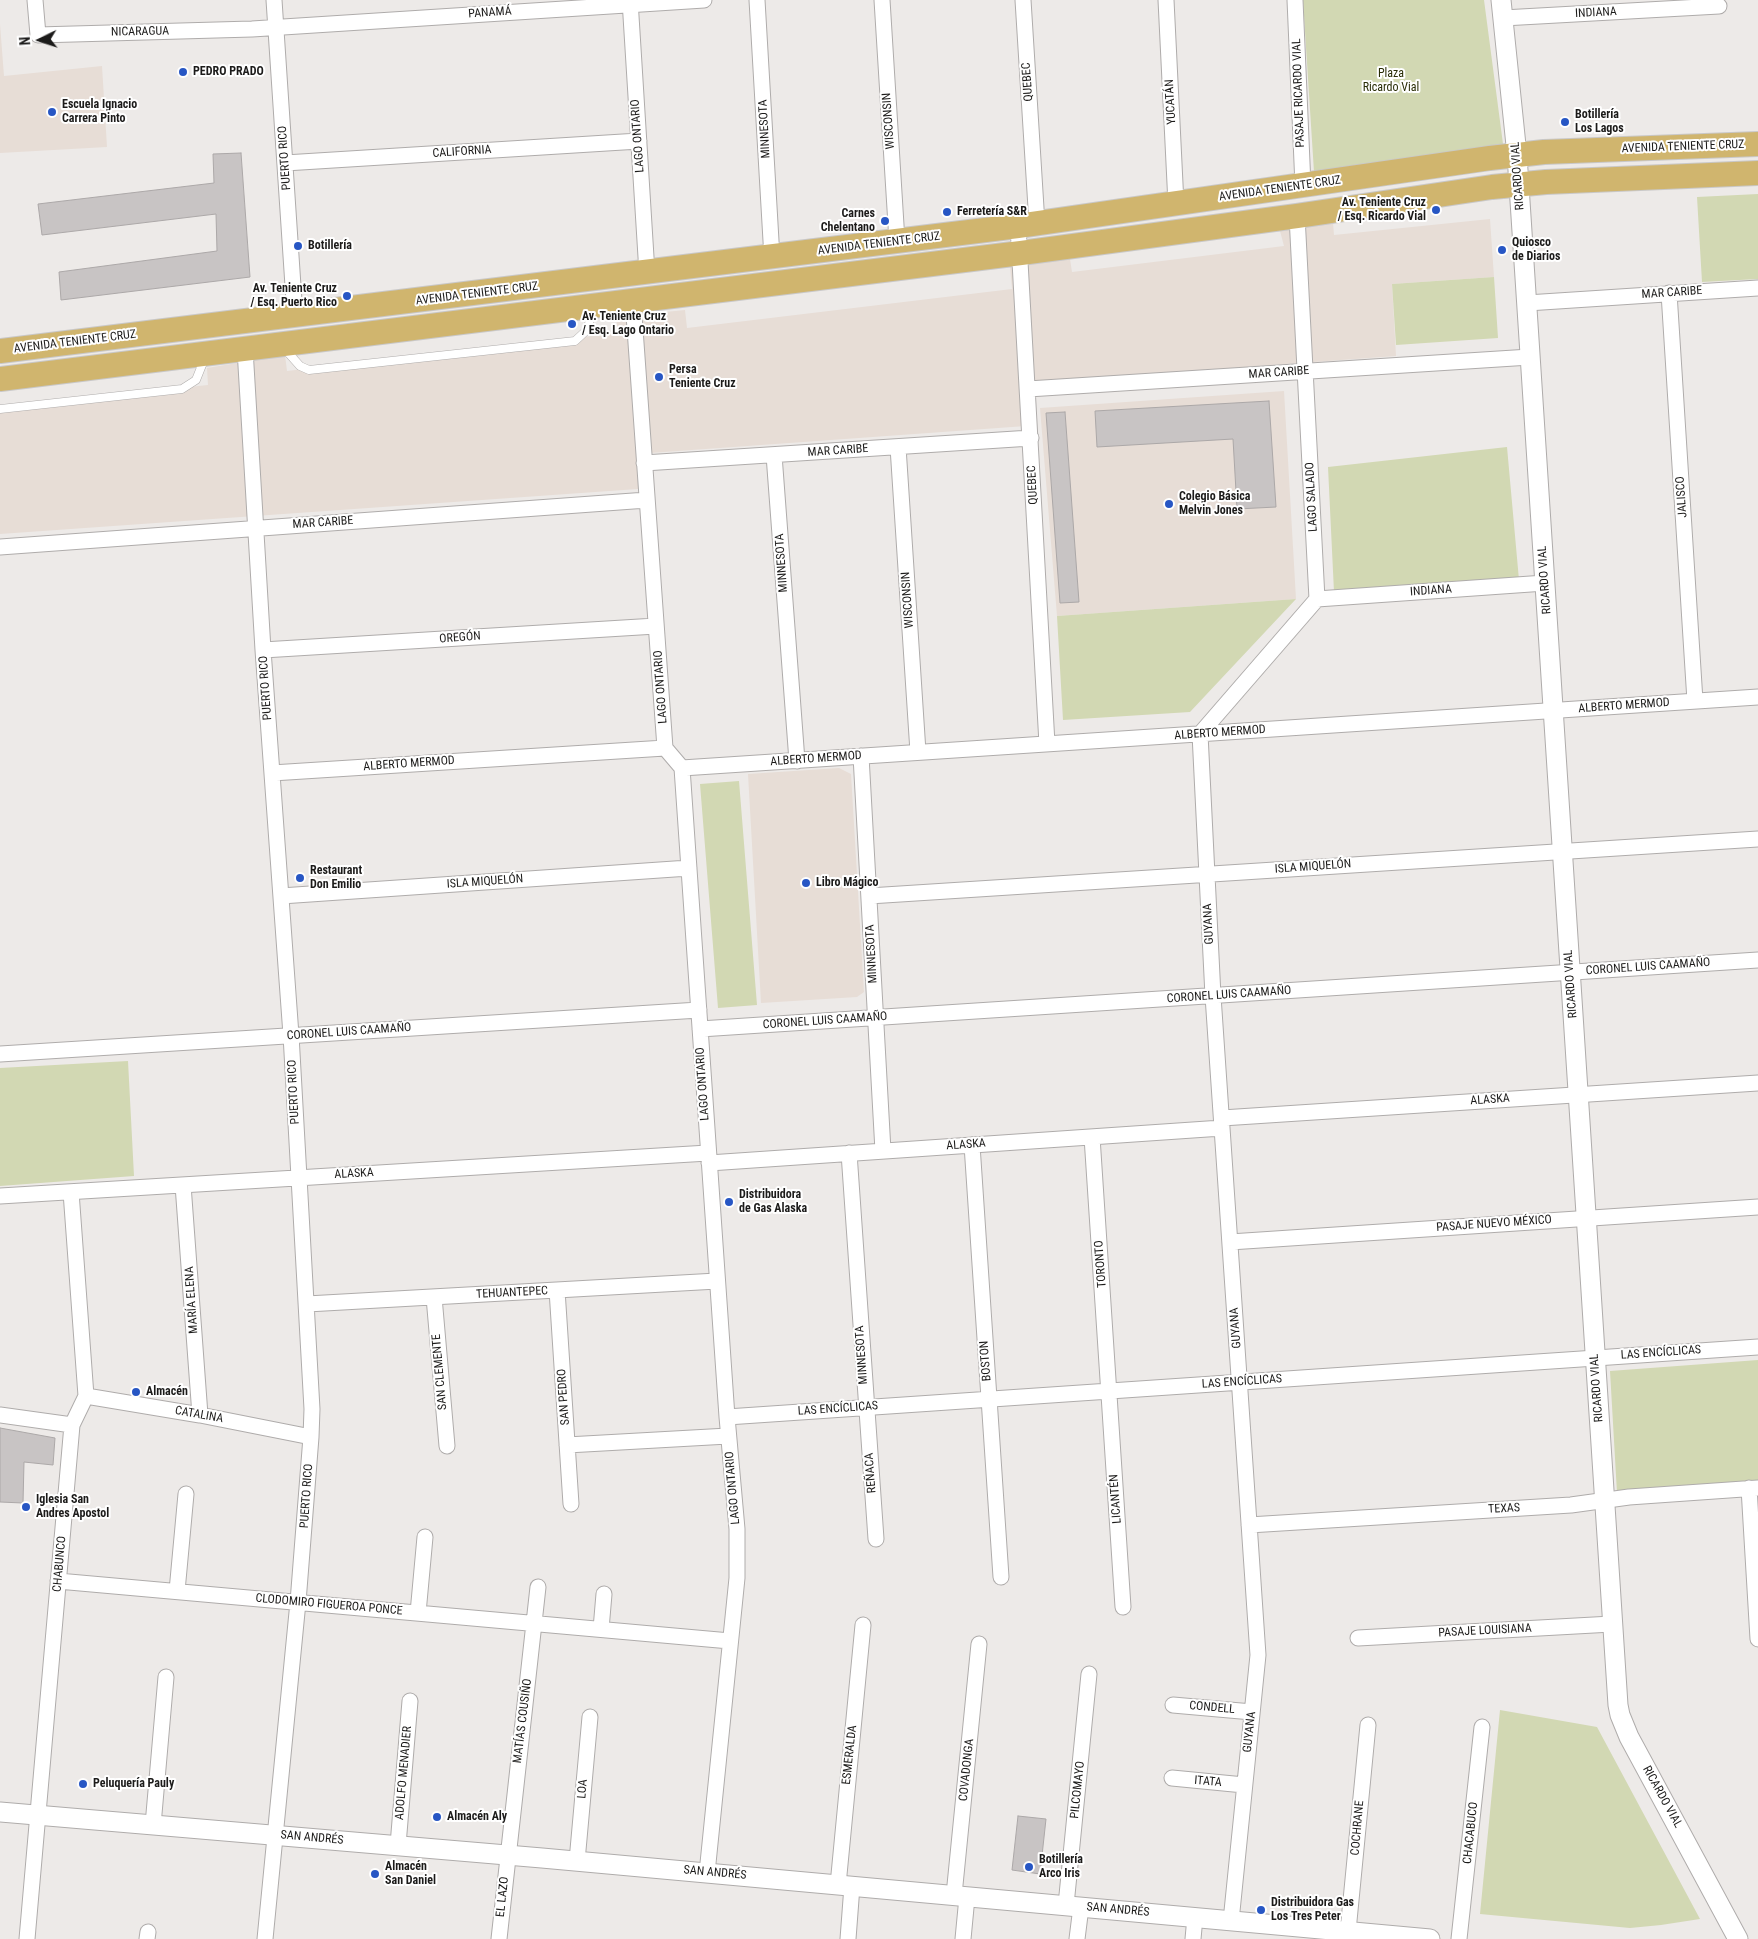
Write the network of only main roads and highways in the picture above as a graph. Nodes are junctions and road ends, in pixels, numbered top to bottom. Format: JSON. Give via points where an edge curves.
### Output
{"nodes":[{"id":1,"x":1758,"y":144,"type":"edge"},
{"id":2,"x":1758,"y":173,"type":"edge"},
{"id":3,"x":0,"y":351,"type":"edge"},
{"id":4,"x":0,"y":379,"type":"edge"}],
"edges":[{"from":1,"to":3,"type":"main road","name":"AVENIDA TENIENTE CRUZ","via":[[1517,155],[1028,225]]},
{"from":2,"to":4,"type":"main road","via":[[1519,184],[1021,253]]}]}
